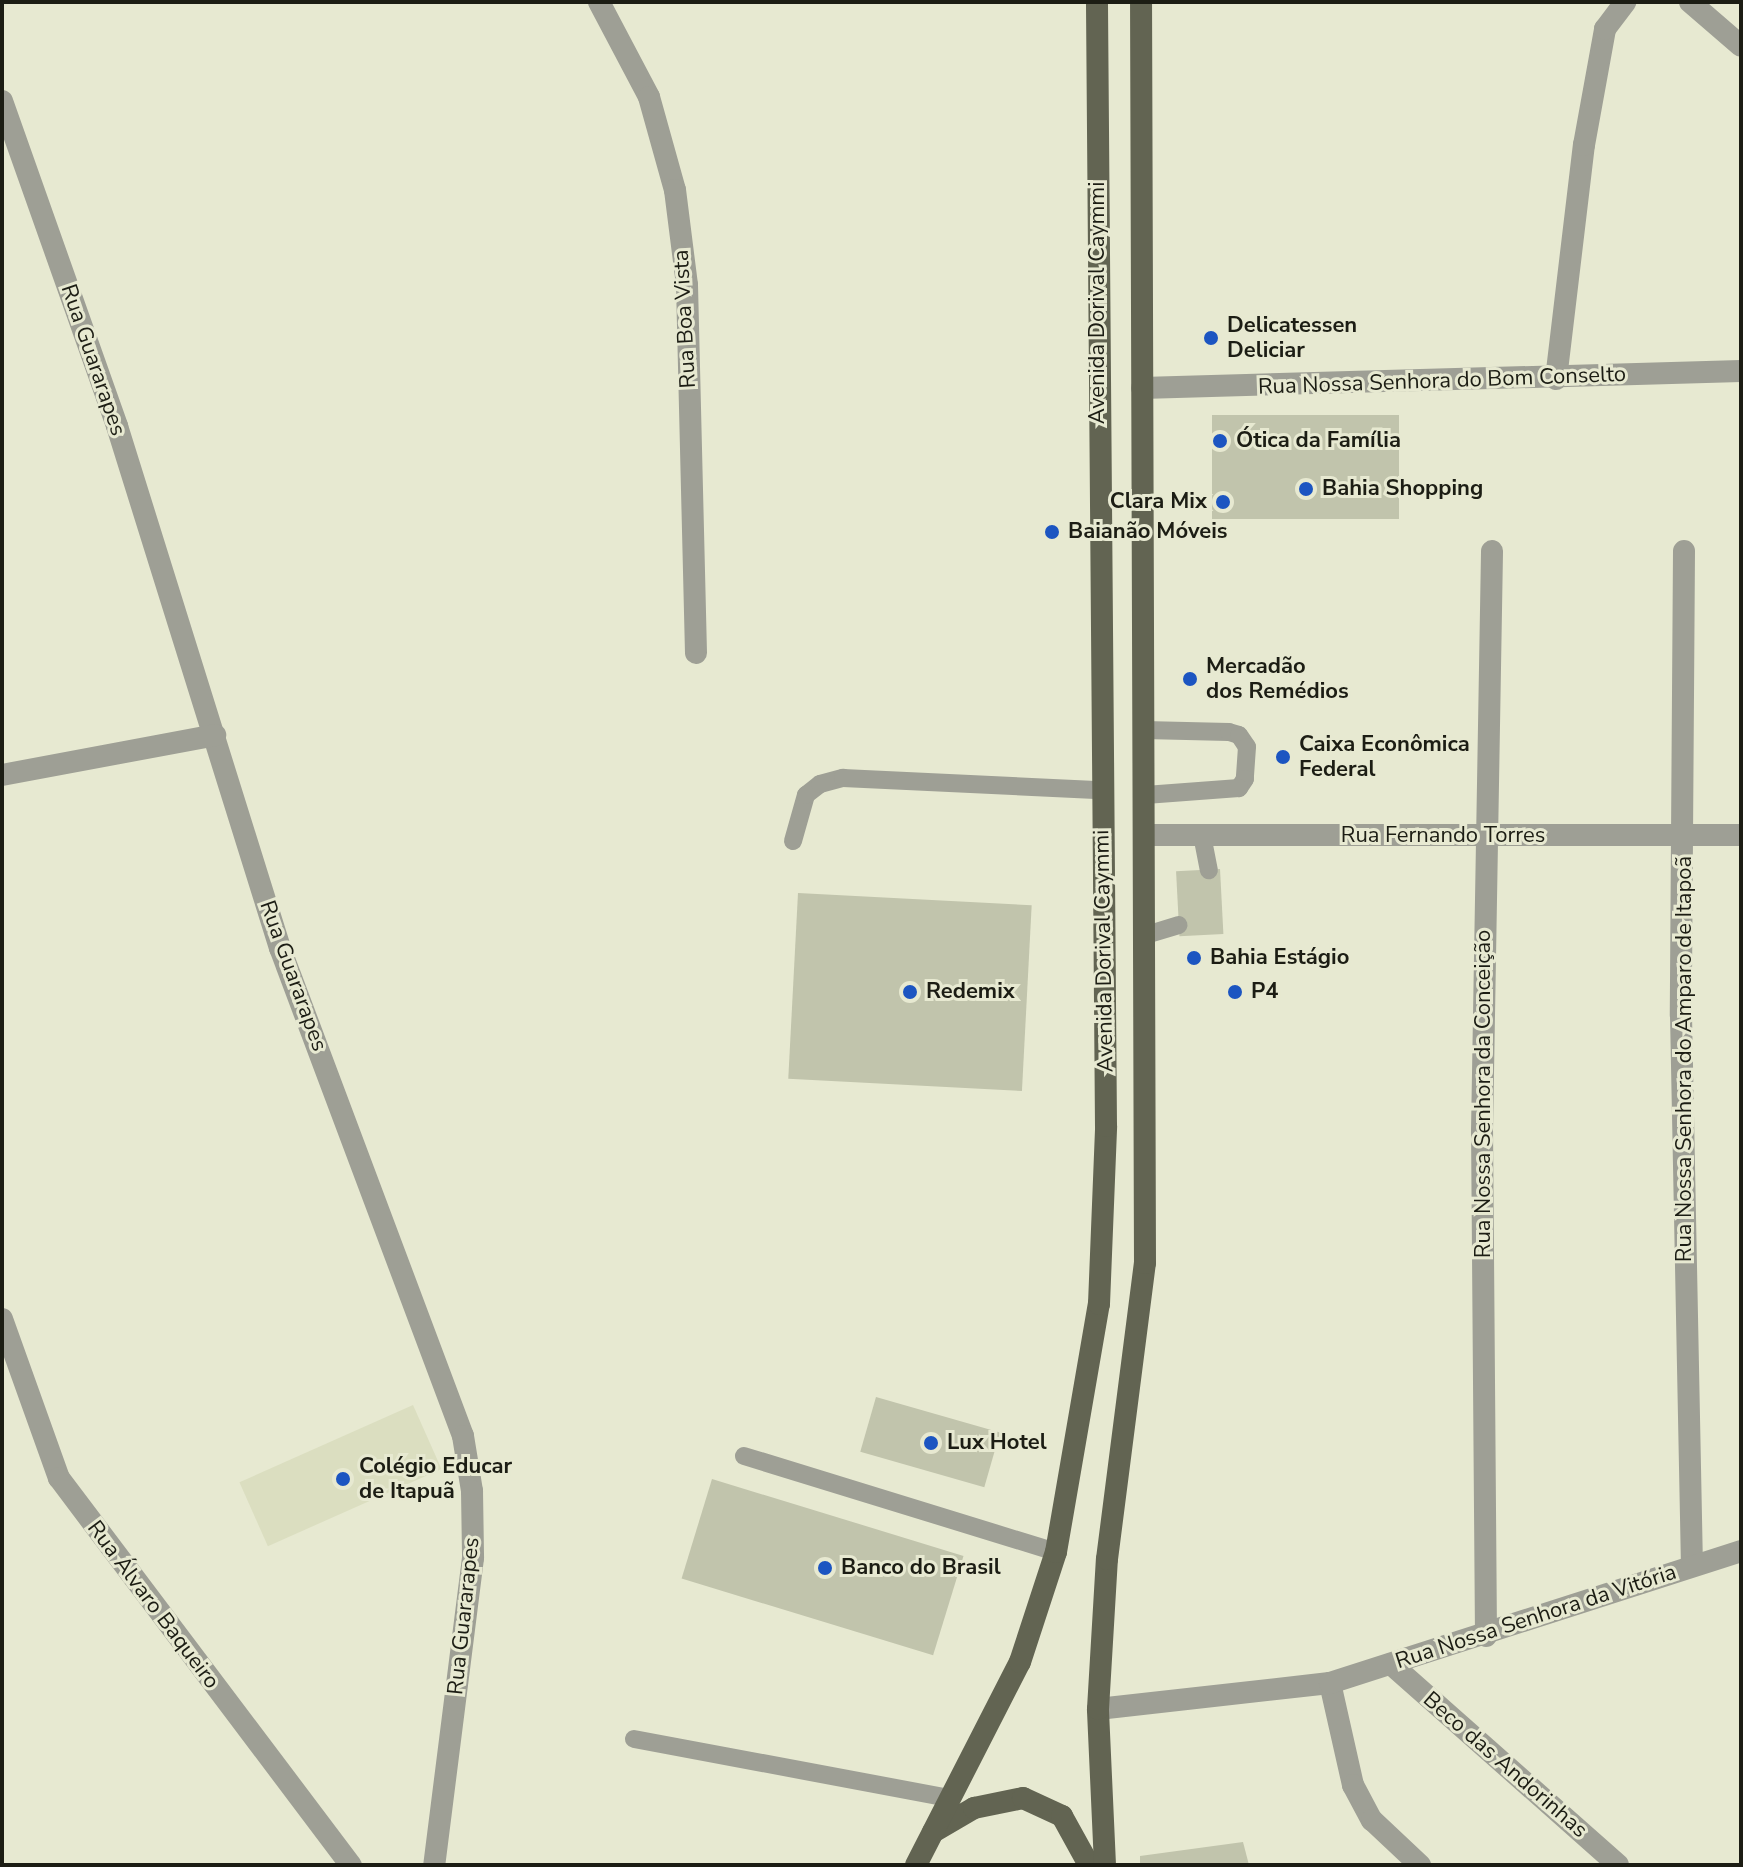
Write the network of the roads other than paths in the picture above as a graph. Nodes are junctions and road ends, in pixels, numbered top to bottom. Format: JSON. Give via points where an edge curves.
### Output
{"nodes":[{"id":1,"x":599,"y":2,"type":"edge"},
{"id":2,"x":1097,"y":2,"type":"edge"},
{"id":3,"x":1141,"y":2,"type":"edge"},
{"id":4,"x":1625,"y":2,"type":"edge"},
{"id":5,"x":1690,"y":2,"type":"edge"},
{"id":6,"x":1741,"y":46,"type":"edge"},
{"id":7,"x":2,"y":101,"type":"edge"},
{"id":8,"x":1741,"y":371,"type":"edge"},
{"id":9,"x":1556,"y":379,"type":"junction"},
{"id":10,"x":1142,"y":388,"type":"junction"},
{"id":11,"x":1492,"y":551,"type":"dead end"},
{"id":12,"x":1684,"y":551,"type":"dead end"},
{"id":13,"x":696,"y":653,"type":"dead end"},
{"id":14,"x":1144,"y":730,"type":"junction"},
{"id":15,"x":215,"y":735,"type":"junction"},
{"id":16,"x":2,"y":775,"type":"edge"},
{"id":17,"x":1101,"y":790,"type":"junction"},
{"id":18,"x":1145,"y":795,"type":"junction"},
{"id":19,"x":1685,"y":834,"type":"junction"},
{"id":20,"x":1146,"y":835,"type":"junction"},
{"id":21,"x":1202,"y":835,"type":"junction"},
{"id":22,"x":1741,"y":835,"type":"edge"},
{"id":23,"x":1486,"y":836,"type":"junction"},
{"id":24,"x":793,"y":841,"type":"dead end"},
{"id":25,"x":1209,"y":870,"type":"dead end"},
{"id":26,"x":1178,"y":925,"type":"dead end"},
{"id":27,"x":1146,"y":935,"type":"junction"},
{"id":28,"x":2,"y":1319,"type":"edge"},
{"id":29,"x":744,"y":1456,"type":"dead end"},
{"id":30,"x":1741,"y":1551,"type":"edge"},
{"id":31,"x":1056,"y":1552,"type":"junction"},
{"id":32,"x":1692,"y":1566,"type":"junction"},
{"id":33,"x":1486,"y":1636,"type":"junction"},
{"id":34,"x":1391,"y":1664,"type":"junction"},
{"id":35,"x":1330,"y":1683,"type":"junction"},
{"id":36,"x":1098,"y":1709,"type":"junction"},
{"id":37,"x":634,"y":1739,"type":"dead end"},
{"id":38,"x":950,"y":1798,"type":"junction"},
{"id":39,"x":933,"y":1832,"type":"junction"},
{"id":40,"x":351,"y":1865,"type":"edge"},
{"id":41,"x":434,"y":1865,"type":"edge"},
{"id":42,"x":916,"y":1865,"type":"edge"},
{"id":43,"x":1089,"y":1865,"type":"edge"},
{"id":44,"x":1105,"y":1865,"type":"edge"},
{"id":45,"x":1420,"y":1865,"type":"edge"},
{"id":46,"x":1618,"y":1865,"type":"edge"}],
"edges":[{"from":1,"to":13,"type":"street","name":"Rua Boa Vista","via":[[649,97],[675,190],[687,285]]},
{"from":2,"to":17,"type":"main road","name":"Avenida Dorival Caymmi"},
{"from":3,"to":10,"type":"main road","name":"Avenida Dorival Caymmi"},
{"from":4,"to":9,"type":"street","via":[[1605,29],[1584,145]]},
{"from":5,"to":6,"type":"street"},
{"from":7,"to":15,"type":"street","name":"Rua Guararapes","via":[[117,426]]},
{"from":8,"to":9,"type":"street","name":"Rua Nossa Senhora do Bom Conselto"},
{"from":9,"to":10,"type":"street","name":"Rua Nossa Senhora do Bom Conselto"},
{"from":10,"to":14,"type":"main road","name":"Avenida Dorival Caymmi"},
{"from":11,"to":23,"type":"street","name":"Rua Nossa Senhora da Conceição"},
{"from":12,"to":19,"type":"street","name":"Rua Nossa Senhora do Amparo de Itapoã"},
{"from":14,"to":18,"type":"main road","name":"Avenida Dorival Caymmi"},
{"from":14,"to":18,"type":"lane","via":[[1229,732],[1239,735],[1247,747],[1245,779],[1239,788]]},
{"from":15,"to":16,"type":"street"},
{"from":15,"to":41,"type":"street","name":"Rua Guararapes","via":[[280,948],[463,1436],[472,1491],[473,1558]]},
{"from":17,"to":24,"type":"lane","via":[[843,778],[820,784],[806,795]]},
{"from":17,"to":31,"type":"main road","name":"Avenida Dorival Caymmi","via":[[1106,1126],[1099,1304]]},
{"from":18,"to":20,"type":"main road","name":"Avenida Dorival Caymmi"},
{"from":19,"to":22,"type":"street","name":"Rua Fernando Torres"},
{"from":19,"to":23,"type":"street","name":"Rua Fernando Torres"},
{"from":19,"to":32,"type":"street","name":"Rua Nossa Senhora do Amparo de Itapoã","via":[[1681,1015]]},
{"from":20,"to":21,"type":"street","name":"Rua Fernando Torres"},
{"from":20,"to":27,"type":"main road","name":"Avenida Dorival Caymmi"},
{"from":21,"to":23,"type":"street","name":"Rua Fernando Torres"},
{"from":21,"to":25,"type":"lane"},
{"from":23,"to":33,"type":"street","name":"Rua Nossa Senhora da Conceição"},
{"from":26,"to":27,"type":"lane"},
{"from":27,"to":36,"type":"main road","name":"Avenida Dorival Caymmi","via":[[1145,1263],[1107,1559]]},
{"from":28,"to":40,"type":"street","name":"Rua Álvaro Baqueiro","via":[[59,1478]]},
{"from":29,"to":31,"type":"lane"},
{"from":30,"to":32,"type":"street","name":"Rua Nossa Senhora da Vitória"},
{"from":31,"to":38,"type":"main road","name":"Avenida Dorival Caymmi","via":[[1020,1662]]},
{"from":32,"to":33,"type":"street","name":"Rua Nossa Senhora da Vitória"},
{"from":33,"to":34,"type":"street","name":"Rua Nossa Senhora da Vitória"},
{"from":34,"to":35,"type":"street","name":"Rua Nossa Senhora da Vitória"},
{"from":34,"to":46,"type":"street","name":"Beco das Andorinhas"},
{"from":35,"to":36,"type":"street","name":"Rua Nossa Senhora da Vitória"},
{"from":35,"to":45,"type":"street","via":[[1353,1785],[1372,1820]]},
{"from":36,"to":44,"type":"main road","name":"Avenida Dorival Caymmi"},
{"from":37,"to":38,"type":"lane"},
{"from":38,"to":39,"type":"main road","name":"Avenida Dorival Caymmi"},
{"from":39,"to":42,"type":"main road","name":"Avenida Dorival Caymmi"},
{"from":39,"to":43,"type":"main road","via":[[974,1808],[1023,1798],[1062,1816]]}]}
